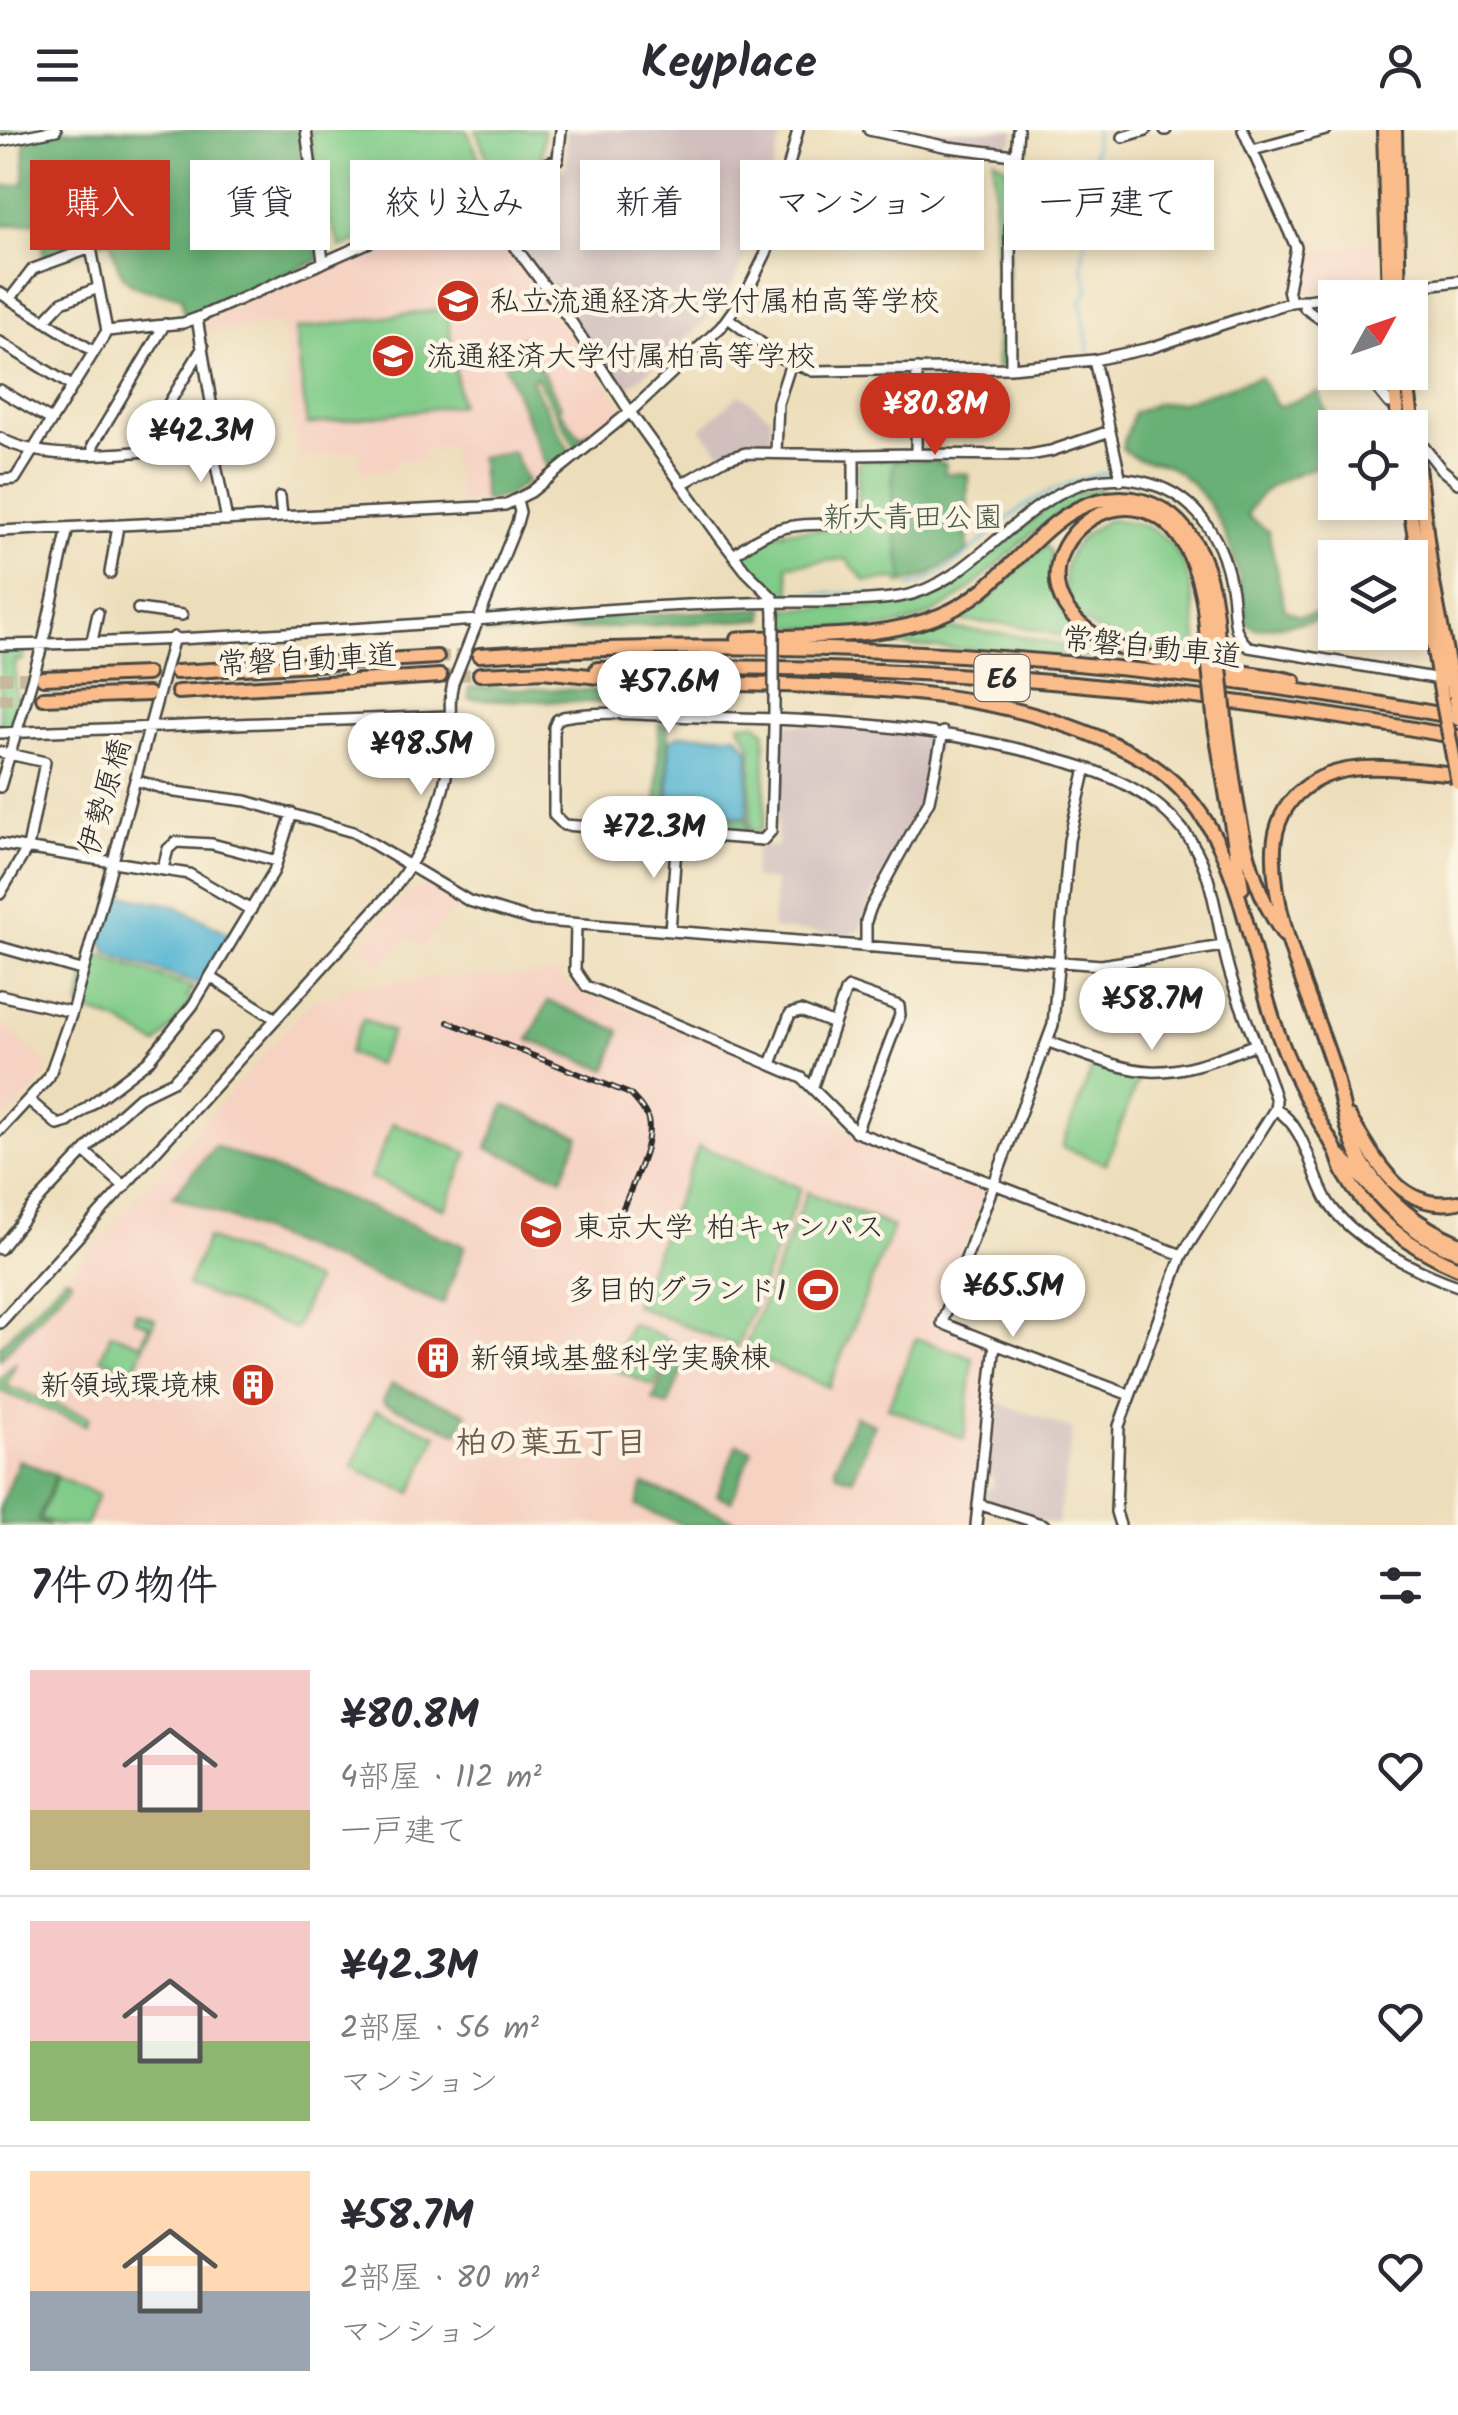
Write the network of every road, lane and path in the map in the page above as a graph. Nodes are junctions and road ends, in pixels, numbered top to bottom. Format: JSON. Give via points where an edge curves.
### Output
{"nodes":[{"id":1,"x":56,"y":130,"type":"edge"},
{"id":2,"x":306,"y":130,"type":"edge"},
{"id":3,"x":561,"y":130,"type":"edge"},
{"id":4,"x":798,"y":130,"type":"edge"},
{"id":5,"x":869,"y":130,"type":"edge"},
{"id":6,"x":1018,"y":130,"type":"edge"},
{"id":7,"x":1146,"y":130,"type":"edge"},
{"id":8,"x":1244,"y":130,"type":"edge"},
{"id":9,"x":1326,"y":130,"type":"edge"},
{"id":10,"x":1384,"y":130,"type":"edge"},
{"id":11,"x":1395,"y":130,"type":"edge"},
{"id":12,"x":1122,"y":137,"type":"dead end"},
{"id":13,"x":0,"y":141,"type":"edge"},
{"id":14,"x":1252,"y":150,"type":"junction"},
{"id":15,"x":1014,"y":154,"type":"junction"},
{"id":16,"x":556,"y":160,"type":"edge"},
{"id":17,"x":350,"y":249,"type":"edge"},
{"id":18,"x":518,"y":250,"type":"edge"},
{"id":19,"x":323,"y":261,"type":"junction"},
{"id":20,"x":1393,"y":280,"type":"edge"},
{"id":21,"x":1394,"y":280,"type":"edge"},
{"id":22,"x":1458,"y":281,"type":"edge"},
{"id":23,"x":1428,"y":287,"type":"edge"},
{"id":24,"x":98,"y":288,"type":"junction"},
{"id":25,"x":5,"y":296,"type":"edge"},
{"id":26,"x":1318,"y":299,"type":"edge"},
{"id":27,"x":1304,"y":300,"type":"junction"},
{"id":28,"x":1290,"y":302,"type":"junction"},
{"id":29,"x":1318,"y":317,"type":"edge"},
{"id":30,"x":197,"y":318,"type":"junction"},
{"id":31,"x":728,"y":318,"type":"junction"},
{"id":32,"x":44,"y":321,"type":"junction"},
{"id":33,"x":165,"y":324,"type":"junction"},
{"id":34,"x":106,"y":330,"type":"junction"},
{"id":35,"x":0,"y":342,"type":"edge"},
{"id":36,"x":203,"y":346,"type":"junction"},
{"id":37,"x":93,"y":351,"type":"junction"},
{"id":38,"x":1094,"y":360,"type":"junction"},
{"id":39,"x":791,"y":363,"type":"junction"},
{"id":40,"x":1012,"y":368,"type":"junction"},
{"id":41,"x":917,"y":369,"type":"junction"},
{"id":42,"x":72,"y":386,"type":"junction"},
{"id":43,"x":0,"y":390,"type":"edge"},
{"id":44,"x":1379,"y":390,"type":"edge"},
{"id":45,"x":1395,"y":390,"type":"edge"},
{"id":46,"x":1396,"y":402,"type":"junction"},
{"id":47,"x":1397,"y":410,"type":"edge"},
{"id":48,"x":630,"y":412,"type":"junction"},
{"id":49,"x":51,"y":420,"type":"junction"},
{"id":50,"x":1110,"y":432,"type":"junction"},
{"id":51,"x":0,"y":438,"type":"edge"},
{"id":52,"x":212,"y":445,"type":"junction"},
{"id":53,"x":147,"y":449,"type":"junction"},
{"id":54,"x":33,"y":452,"type":"junction"},
{"id":55,"x":1428,"y":452,"type":"edge"},
{"id":56,"x":93,"y":453,"type":"junction"},
{"id":57,"x":776,"y":453,"type":"junction"},
{"id":58,"x":854,"y":454,"type":"junction"},
{"id":59,"x":916,"y":454,"type":"junction"},
{"id":60,"x":0,"y":480,"type":"edge"},
{"id":61,"x":1121,"y":480,"type":"junction"},
{"id":62,"x":1458,"y":483,"type":"edge"},
{"id":63,"x":682,"y":484,"type":"junction"},
{"id":64,"x":280,"y":497,"type":"dead end"},
{"id":65,"x":517,"y":500,"type":"junction"},
{"id":66,"x":282,"y":517,"type":"junction"},
{"id":67,"x":227,"y":520,"type":"junction"},
{"id":68,"x":1413,"y":520,"type":"edge"},
{"id":69,"x":1423,"y":520,"type":"edge"},
{"id":70,"x":118,"y":526,"type":"junction"},
{"id":71,"x":68,"y":528,"type":"junction"},
{"id":72,"x":0,"y":531,"type":"edge"},
{"id":73,"x":734,"y":555,"type":"junction"},
{"id":74,"x":110,"y":572,"type":"dead end"},
{"id":75,"x":774,"y":602,"type":"junction"},
{"id":76,"x":138,"y":610,"type":"dead end"},
{"id":77,"x":98,"y":614,"type":"dead end"},
{"id":78,"x":182,"y":615,"type":"dead end"},
{"id":79,"x":478,"y":619,"type":"junction"},
{"id":80,"x":174,"y":637,"type":"junction"},
{"id":81,"x":92,"y":641,"type":"junction"},
{"id":82,"x":42,"y":643,"type":"junction"},
{"id":83,"x":0,"y":645,"type":"edge"},
{"id":84,"x":625,"y":648,"type":"junction"},
{"id":85,"x":479,"y":655,"type":"tunnel mouth"},
{"id":86,"x":437,"y":657,"type":"tunnel mouth"},
{"id":87,"x":1214,"y":657,"type":"junction"},
{"id":88,"x":542,"y":671,"type":"junction"},
{"id":89,"x":176,"y":672,"type":"dead end"},
{"id":90,"x":147,"y":674,"type":"dead end"},
{"id":91,"x":480,"y":674,"type":"tunnel mouth"},
{"id":92,"x":440,"y":676,"type":"tunnel mouth"},
{"id":93,"x":43,"y":678,"type":"tunnel mouth"},
{"id":94,"x":1449,"y":680,"type":"edge"},
{"id":95,"x":178,"y":692,"type":"dead end"},
{"id":96,"x":148,"y":694,"type":"dead end"},
{"id":97,"x":43,"y":698,"type":"tunnel mouth"},
{"id":98,"x":1448,"y":699,"type":"junction"},
{"id":99,"x":1401,"y":706,"type":"junction"},
{"id":100,"x":448,"y":716,"type":"junction"},
{"id":101,"x":1458,"y":718,"type":"edge"},
{"id":102,"x":774,"y":719,"type":"junction"},
{"id":103,"x":1220,"y":727,"type":"junction"},
{"id":104,"x":150,"y":728,"type":"junction"},
{"id":105,"x":942,"y":732,"type":"junction"},
{"id":106,"x":0,"y":733,"type":"edge"},
{"id":107,"x":16,"y":733,"type":"junction"},
{"id":108,"x":1458,"y":737,"type":"edge"},
{"id":109,"x":5,"y":753,"type":"edge"},
{"id":110,"x":1086,"y":768,"type":"junction"},
{"id":111,"x":1458,"y":774,"type":"edge"},
{"id":112,"x":136,"y":780,"type":"junction"},
{"id":113,"x":1458,"y":783,"type":"edge"},
{"id":114,"x":0,"y":787,"type":"edge"},
{"id":115,"x":292,"y":814,"type":"junction"},
{"id":116,"x":677,"y":834,"type":"junction"},
{"id":117,"x":0,"y":844,"type":"edge"},
{"id":118,"x":28,"y":847,"type":"junction"},
{"id":119,"x":112,"y":860,"type":"junction"},
{"id":120,"x":277,"y":861,"type":"junction"},
{"id":121,"x":410,"y":865,"type":"junction"},
{"id":122,"x":164,"y":868,"type":"junction"},
{"id":123,"x":0,"y":894,"type":"edge"},
{"id":124,"x":252,"y":910,"type":"junction"},
{"id":125,"x":1246,"y":915,"type":"junction"},
{"id":126,"x":576,"y":924,"type":"junction"},
{"id":127,"x":670,"y":931,"type":"junction"},
{"id":128,"x":1288,"y":941,"type":"junction"},
{"id":129,"x":1223,"y":946,"type":"junction"},
{"id":130,"x":0,"y":947,"type":"edge"},
{"id":131,"x":866,"y":947,"type":"junction"},
{"id":132,"x":1059,"y":962,"type":"junction"},
{"id":133,"x":81,"y":970,"type":"junction"},
{"id":134,"x":212,"y":978,"type":"junction"},
{"id":135,"x":0,"y":995,"type":"edge"},
{"id":136,"x":72,"y":1012,"type":"junction"},
{"id":137,"x":276,"y":1019,"type":"junction"},
{"id":138,"x":834,"y":1024,"type":"junction"},
{"id":139,"x":216,"y":1038,"type":"dead end"},
{"id":140,"x":1049,"y":1042,"type":"junction"},
{"id":141,"x":1256,"y":1044,"type":"junction"},
{"id":142,"x":771,"y":1064,"type":"junction"},
{"id":143,"x":813,"y":1086,"type":"junction"},
{"id":144,"x":30,"y":1101,"type":"junction"},
{"id":145,"x":1275,"y":1110,"type":"junction"},
{"id":146,"x":1347,"y":1114,"type":"junction"},
{"id":147,"x":0,"y":1130,"type":"edge"},
{"id":148,"x":856,"y":1132,"type":"junction"},
{"id":149,"x":1337,"y":1152,"type":"junction"},
{"id":150,"x":86,"y":1153,"type":"junction"},
{"id":151,"x":993,"y":1184,"type":"junction"},
{"id":152,"x":125,"y":1187,"type":"junction"},
{"id":153,"x":1458,"y":1202,"type":"edge"},
{"id":154,"x":1458,"y":1243,"type":"edge"},
{"id":155,"x":0,"y":1249,"type":"edge"},
{"id":156,"x":1458,"y":1252,"type":"edge"},
{"id":157,"x":1182,"y":1255,"type":"junction"},
{"id":158,"x":1458,"y":1268,"type":"edge"},
{"id":159,"x":1458,"y":1286,"type":"edge"},
{"id":160,"x":0,"y":1323,"type":"edge"},
{"id":161,"x":994,"y":1344,"type":"junction"},
{"id":162,"x":1130,"y":1395,"type":"junction"},
{"id":163,"x":978,"y":1504,"type":"junction"},
{"id":164,"x":976,"y":1525,"type":"edge"},
{"id":165,"x":1044,"y":1525,"type":"edge"},
{"id":166,"x":1120,"y":1525,"type":"edge"}],
"edges":[{"from":1,"to":13,"type":"street"},
{"from":2,"to":19,"type":"street"},
{"from":3,"to":16,"type":"street"},
{"from":4,"to":31,"type":"street","via":[[767,251]]},
{"from":5,"to":15,"type":"street"},
{"from":6,"to":15,"type":"street"},
{"from":7,"to":12,"type":"street"},
{"from":8,"to":14,"type":"street"},
{"from":9,"to":14,"type":"street"},
{"from":10,"to":20,"type":"highway"},
{"from":11,"to":21,"type":"highway"},
{"from":14,"to":28,"type":"street","via":[[1296,247]]},
{"from":15,"to":40,"type":"street"},
{"from":17,"to":19,"type":"street"},
{"from":18,"to":48,"type":"street"},
{"from":19,"to":30,"type":"street"},
{"from":22,"to":23,"type":"street"},
{"from":24,"to":25,"type":"street","via":[[91,248],[33,269]]},
{"from":24,"to":32,"type":"street","via":[[62,302]]},
{"from":24,"to":34,"type":"street"},
{"from":25,"to":32,"type":"street"},
{"from":26,"to":27,"type":"street"},
{"from":27,"to":28,"type":"street"},
{"from":27,"to":29,"type":"street","via":[[1304,308]]},
{"from":28,"to":38,"type":"street"},
{"from":30,"to":33,"type":"street"},
{"from":30,"to":36,"type":"street"},
{"from":31,"to":39,"type":"street"},
{"from":31,"to":48,"type":"street"},
{"from":32,"to":37,"type":"street"},
{"from":33,"to":34,"type":"street"},
{"from":33,"to":56,"type":"street"},
{"from":34,"to":37,"type":"street"},
{"from":35,"to":42,"type":"street"},
{"from":36,"to":52,"type":"street","via":[[217,438]]},
{"from":36,"to":53,"type":"street"},
{"from":37,"to":42,"type":"street"},
{"from":38,"to":40,"type":"street"},
{"from":38,"to":50,"type":"street"},
{"from":39,"to":41,"type":"street","via":[[822,372]]},
{"from":39,"to":57,"type":"street","via":[[778,403]]},
{"from":40,"to":41,"type":"street"},
{"from":41,"to":59,"type":"street"},
{"from":42,"to":49,"type":"street"},
{"from":43,"to":49,"type":"street"},
{"from":44,"to":46,"type":"street"},
{"from":45,"to":46,"type":"highway"},
{"from":46,"to":47,"type":"highway"},
{"from":48,"to":63,"type":"street"},
{"from":48,"to":65,"type":"street"},
{"from":49,"to":54,"type":"street"},
{"from":50,"to":59,"type":"street","via":[[1029,455]]},
{"from":50,"to":61,"type":"street"},
{"from":51,"to":54,"type":"street"},
{"from":52,"to":53,"type":"street"},
{"from":52,"to":67,"type":"street"},
{"from":53,"to":56,"type":"street"},
{"from":54,"to":56,"type":"street"},
{"from":54,"to":60,"type":"street","via":[[15,479]]},
{"from":55,"to":62,"type":"street"},
{"from":57,"to":58,"type":"street"},
{"from":57,"to":63,"type":"street","via":[[725,458]]},
{"from":58,"to":59,"type":"street"},
{"from":58,"to":73,"type":"street","via":[[854,525],[784,526]]},
{"from":61,"to":75,"type":"street","via":[[1068,488],[918,593]]},
{"from":61,"to":94,"type":"street","via":[[1166,490],[1204,520],[1224,560],[1244,644]]},
{"from":63,"to":73,"type":"street"},
{"from":64,"to":66,"type":"street"},
{"from":65,"to":66,"type":"street"},
{"from":65,"to":79,"type":"street","via":[[516,523]]},
{"from":66,"to":67,"type":"street"},
{"from":67,"to":70,"type":"street"},
{"from":68,"to":94,"type":"highway"},
{"from":69,"to":94,"type":"highway"},
{"from":70,"to":71,"type":"street"},
{"from":70,"to":74,"type":"street"},
{"from":71,"to":72,"type":"street"},
{"from":71,"to":82,"type":"street"},
{"from":73,"to":75,"type":"street"},
{"from":75,"to":79,"type":"street"},
{"from":75,"to":102,"type":"street","bridge":true},
{"from":76,"to":78,"type":"street"},
{"from":77,"to":81,"type":"street"},
{"from":79,"to":80,"type":"street"},
{"from":79,"to":100,"type":"street"},
{"from":80,"to":81,"type":"street"},
{"from":80,"to":104,"type":"street","name":"伊勢原橋"},
{"from":81,"to":82,"type":"street"},
{"from":82,"to":83,"type":"street"},
{"from":82,"to":107,"type":"street"},
{"from":84,"to":85,"type":"highway","name":"常磐自動車道","number":"E6"},
{"from":84,"to":87,"type":"highway","via":[[912,625],[972,599],[1065,516],[1114,497],[1164,509],[1192,538],[1212,591]]},
{"from":84,"to":99,"type":"highway","name":"常磐自動車道","number":"E6","via":[[980,656],[1203,676]]},
{"from":86,"to":89,"type":"highway","name":"常磐自動車道"},
{"from":87,"to":99,"type":"highway","via":[[1198,578],[1176,534],[1133,509],[1102,512],[1077,526],[1061,554],[1059,585],[1072,614],[1098,637],[1162,659]]},
{"from":87,"to":103,"type":"highway","bridge":true},
{"from":88,"to":91,"type":"highway","name":"常磐自動車道","number":"E6"},
{"from":88,"to":108,"type":"highway","name":"常磐自動車道","number":"E6","via":[[785,668],[1016,679],[1274,706]]},
{"from":88,"to":125,"type":"highway","via":[[913,691],[1006,707],[1073,728],[1132,753],[1184,790],[1215,836]]},
{"from":90,"to":93,"type":"highway"},
{"from":92,"to":95,"type":"highway","name":"常磐自動車道"},
{"from":94,"to":98,"type":"highway"},
{"from":96,"to":97,"type":"highway"},
{"from":98,"to":101,"type":"highway","bridge":true},
{"from":98,"to":113,"type":"highway","bridge":true},
{"from":99,"to":101,"type":"highway","name":"常磐自動車道","number":"E6"},
{"from":100,"to":104,"type":"street"},
{"from":100,"to":121,"type":"street","via":[[447,776]]},
{"from":102,"to":105,"type":"street"},
{"from":102,"to":116,"type":"street","via":[[768,837]]},
{"from":102,"to":116,"type":"street","via":[[557,720],[557,820]]},
{"from":103,"to":125,"type":"highway"},
{"from":103,"to":128,"type":"highway","via":[[1252,868]]},
{"from":104,"to":107,"type":"street"},
{"from":104,"to":112,"type":"street","name":"伊勢原橋"},
{"from":105,"to":110,"type":"street"},
{"from":105,"to":131,"type":"street","via":[[934,787],[871,907]]},
{"from":106,"to":107,"type":"street"},
{"from":107,"to":109,"type":"street"},
{"from":109,"to":114,"type":"street"},
{"from":109,"to":118,"type":"street","via":[[45,762]]},
{"from":110,"to":129,"type":"street","via":[[1146,796],[1183,830],[1200,857]]},
{"from":110,"to":132,"type":"street","via":[[1068,840]]},
{"from":111,"to":128,"type":"highway","via":[[1350,769],[1302,790],[1279,822],[1274,848]]},
{"from":112,"to":115,"type":"street"},
{"from":112,"to":119,"type":"street","name":"伊勢原橋"},
{"from":115,"to":120,"type":"street"},
{"from":115,"to":121,"type":"street","via":[[353,832]]},
{"from":116,"to":127,"type":"street"},
{"from":117,"to":118,"type":"street"},
{"from":118,"to":119,"type":"street"},
{"from":118,"to":123,"type":"street"},
{"from":119,"to":122,"type":"street"},
{"from":119,"to":133,"type":"street","name":"伊勢原橋"},
{"from":120,"to":122,"type":"street","via":[[176,842]]},
{"from":120,"to":124,"type":"street"},
{"from":121,"to":126,"type":"street","via":[[484,908]]},
{"from":121,"to":137,"type":"street"},
{"from":122,"to":124,"type":"street","via":[[189,874]]},
{"from":124,"to":134,"type":"street"},
{"from":125,"to":149,"type":"highway","via":[[1274,1023]]},
{"from":126,"to":127,"type":"street"},
{"from":126,"to":142,"type":"street","via":[[575,970],[586,986]]},
{"from":127,"to":131,"type":"street"},
{"from":128,"to":146,"type":"highway"},
{"from":129,"to":132,"type":"street","via":[[1132,963]]},
{"from":129,"to":141,"type":"street"},
{"from":130,"to":133,"type":"street"},
{"from":131,"to":132,"type":"street"},
{"from":132,"to":140,"type":"street"},
{"from":133,"to":136,"type":"street","name":"伊勢原橋"},
{"from":134,"to":137,"type":"street"},
{"from":134,"to":144,"type":"street","via":[[148,1061],[68,1122],[52,1122]]},
{"from":135,"to":136,"type":"street"},
{"from":136,"to":144,"type":"street","name":"伊勢原橋","via":[[50,1077]]},
{"from":137,"to":152,"type":"street"},
{"from":138,"to":142,"type":"street","via":[[800,1011],[790,1014]]},
{"from":138,"to":143,"type":"street"},
{"from":138,"to":148,"type":"street","via":[[849,988],[900,1009]]},
{"from":139,"to":150,"type":"street","via":[[173,1081],[119,1114]]},
{"from":140,"to":141,"type":"street","via":[[1156,1073],[1200,1066]]},
{"from":140,"to":151,"type":"street"},
{"from":141,"to":145,"type":"street"},
{"from":142,"to":143,"type":"street"},
{"from":143,"to":148,"type":"street"},
{"from":144,"to":147,"type":"street","name":"伊勢原橋"},
{"from":145,"to":157,"type":"street"},
{"from":145,"to":159,"type":"street","via":[[1294,1126],[1334,1210],[1396,1258]]},
{"from":146,"to":153,"type":"highway","via":[[1396,1185],[1430,1203]]},
{"from":146,"to":154,"type":"highway","via":[[1350,1139],[1376,1183],[1412,1218]]},
{"from":148,"to":151,"type":"street"},
{"from":149,"to":156,"type":"highway","via":[[1397,1216]]},
{"from":149,"to":158,"type":"highway","via":[[1342,1170],[1379,1218]]},
{"from":150,"to":152,"type":"street"},
{"from":150,"to":155,"type":"street"},
{"from":151,"to":157,"type":"street"},
{"from":151,"to":161,"type":"street","via":[[942,1323]]},
{"from":152,"to":160,"type":"street"},
{"from":157,"to":162,"type":"street"},
{"from":161,"to":162,"type":"street"},
{"from":161,"to":163,"type":"street"},
{"from":162,"to":166,"type":"street","via":[[1117,1438]]},
{"from":163,"to":164,"type":"street"},
{"from":163,"to":165,"type":"street"}]}
